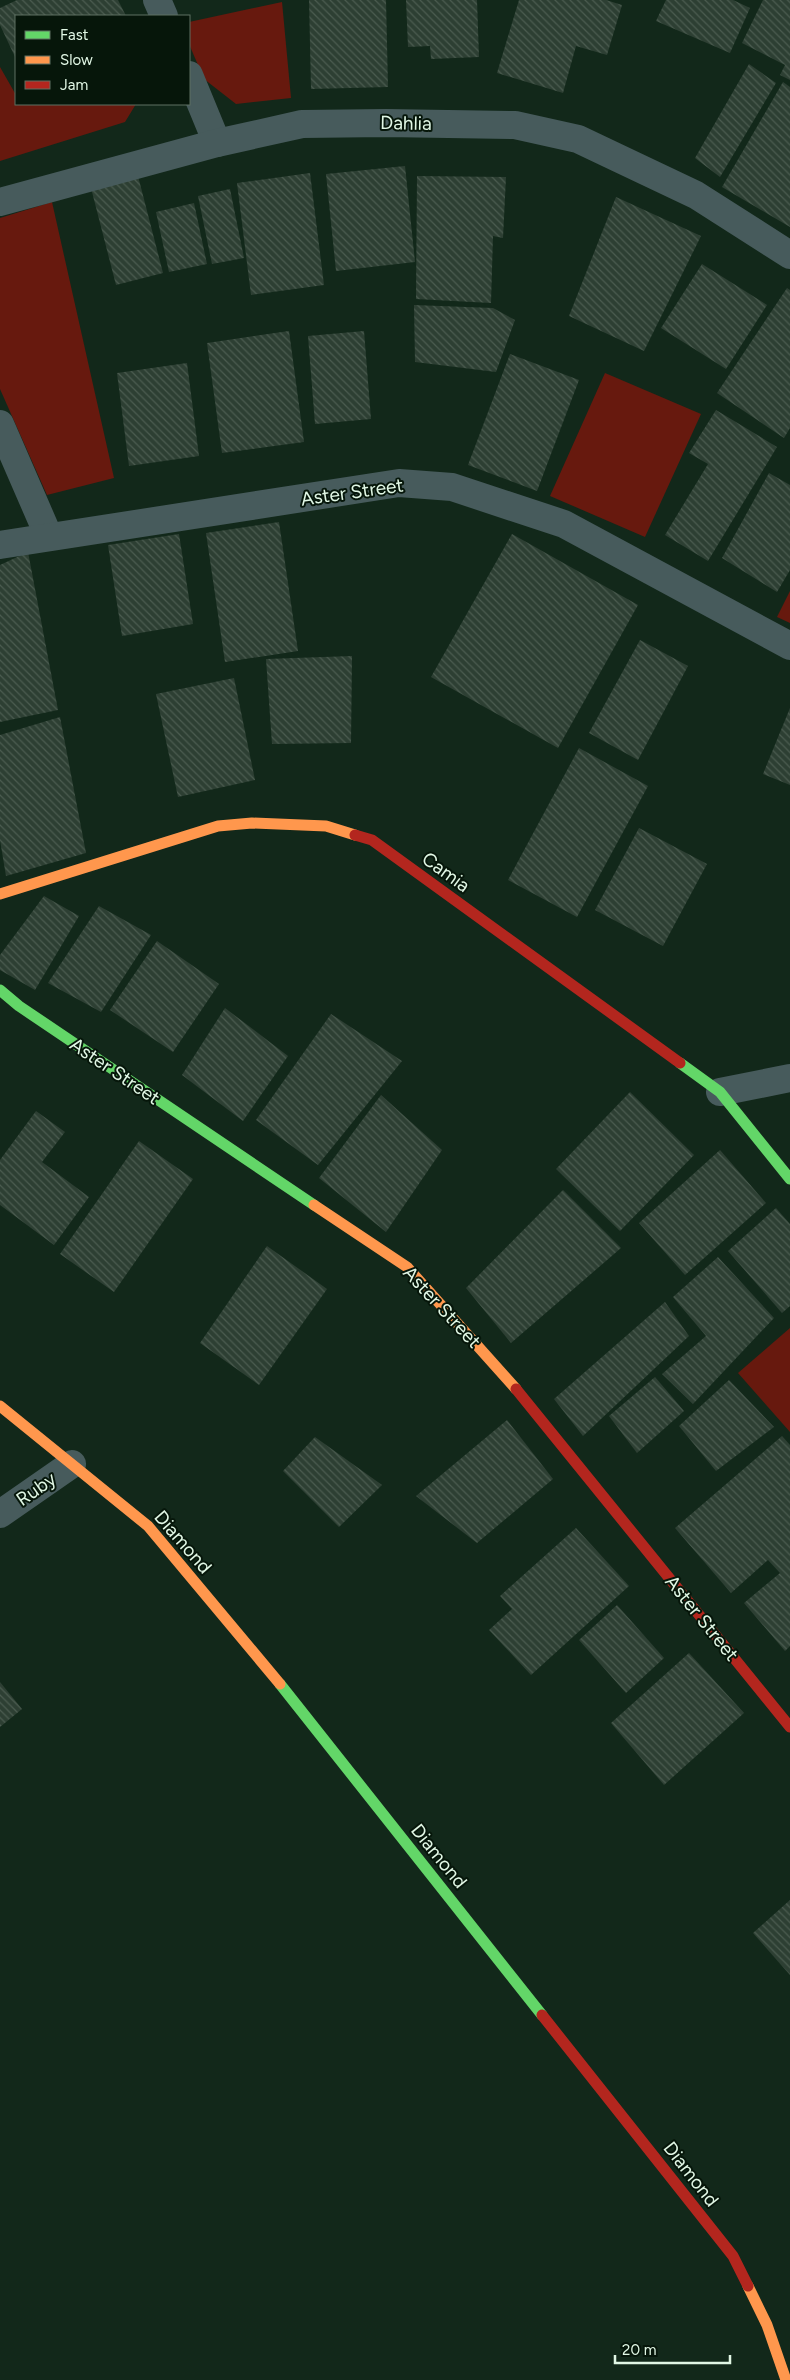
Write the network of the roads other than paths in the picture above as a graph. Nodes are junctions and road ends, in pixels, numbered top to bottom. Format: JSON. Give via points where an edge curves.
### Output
{"nodes":[{"id":1,"x":157,"y":0,"type":"edge"},
{"id":2,"x":164,"y":15,"type":"edge"},
{"id":3,"x":190,"y":77,"type":"edge"},
{"id":4,"x":218,"y":143,"type":"junction"},
{"id":5,"x":0,"y":202,"type":"edge"},
{"id":6,"x":790,"y":254,"type":"edge"},
{"id":7,"x":0,"y":424,"type":"edge"},
{"id":8,"x":49,"y":537,"type":"junction"},
{"id":9,"x":0,"y":545,"type":"edge"},
{"id":10,"x":790,"y":646,"type":"edge"},
{"id":11,"x":0,"y":894,"type":"edge"},
{"id":12,"x":0,"y":990,"type":"edge"},
{"id":13,"x":790,"y":1078,"type":"edge"},
{"id":14,"x":720,"y":1092,"type":"junction"},
{"id":15,"x":790,"y":1178,"type":"edge"},
{"id":16,"x":0,"y":1406,"type":"edge"},
{"id":17,"x":72,"y":1464,"type":"junction"},
{"id":18,"x":0,"y":1514,"type":"edge"},
{"id":19,"x":790,"y":1727,"type":"edge"},
{"id":20,"x":786,"y":2380,"type":"edge"}],
"edges":[{"from":1,"to":2,"type":"street"},
{"from":3,"to":4,"type":"street"},
{"from":4,"to":5,"type":"street","name":"Dahlia"},
{"from":4,"to":6,"type":"street","name":"Dahlia","via":[[302,124],[515,125],[578,140],[618,158],[696,195]]},
{"from":7,"to":8,"type":"street"},
{"from":8,"to":9,"type":"street","name":"Aster Street"},
{"from":8,"to":10,"type":"street","name":"Aster Street","via":[[399,483],[452,487],[564,524]]},
{"from":11,"to":14,"type":"street","name":"Camia","via":[[218,826],[252,823],[326,826],[372,840]]},
{"from":12,"to":19,"type":"street","name":"Aster Street","via":[[19,1006],[407,1267],[507,1378]]},
{"from":13,"to":14,"type":"street"},
{"from":14,"to":15,"type":"street","name":"Camia"},
{"from":16,"to":17,"type":"street","name":"Diamond"},
{"from":17,"to":18,"type":"street","name":"Ruby"},
{"from":17,"to":20,"type":"street","name":"Diamond","via":[[148,1526],[258,1658],[734,2256],[767,2325]]}]}
